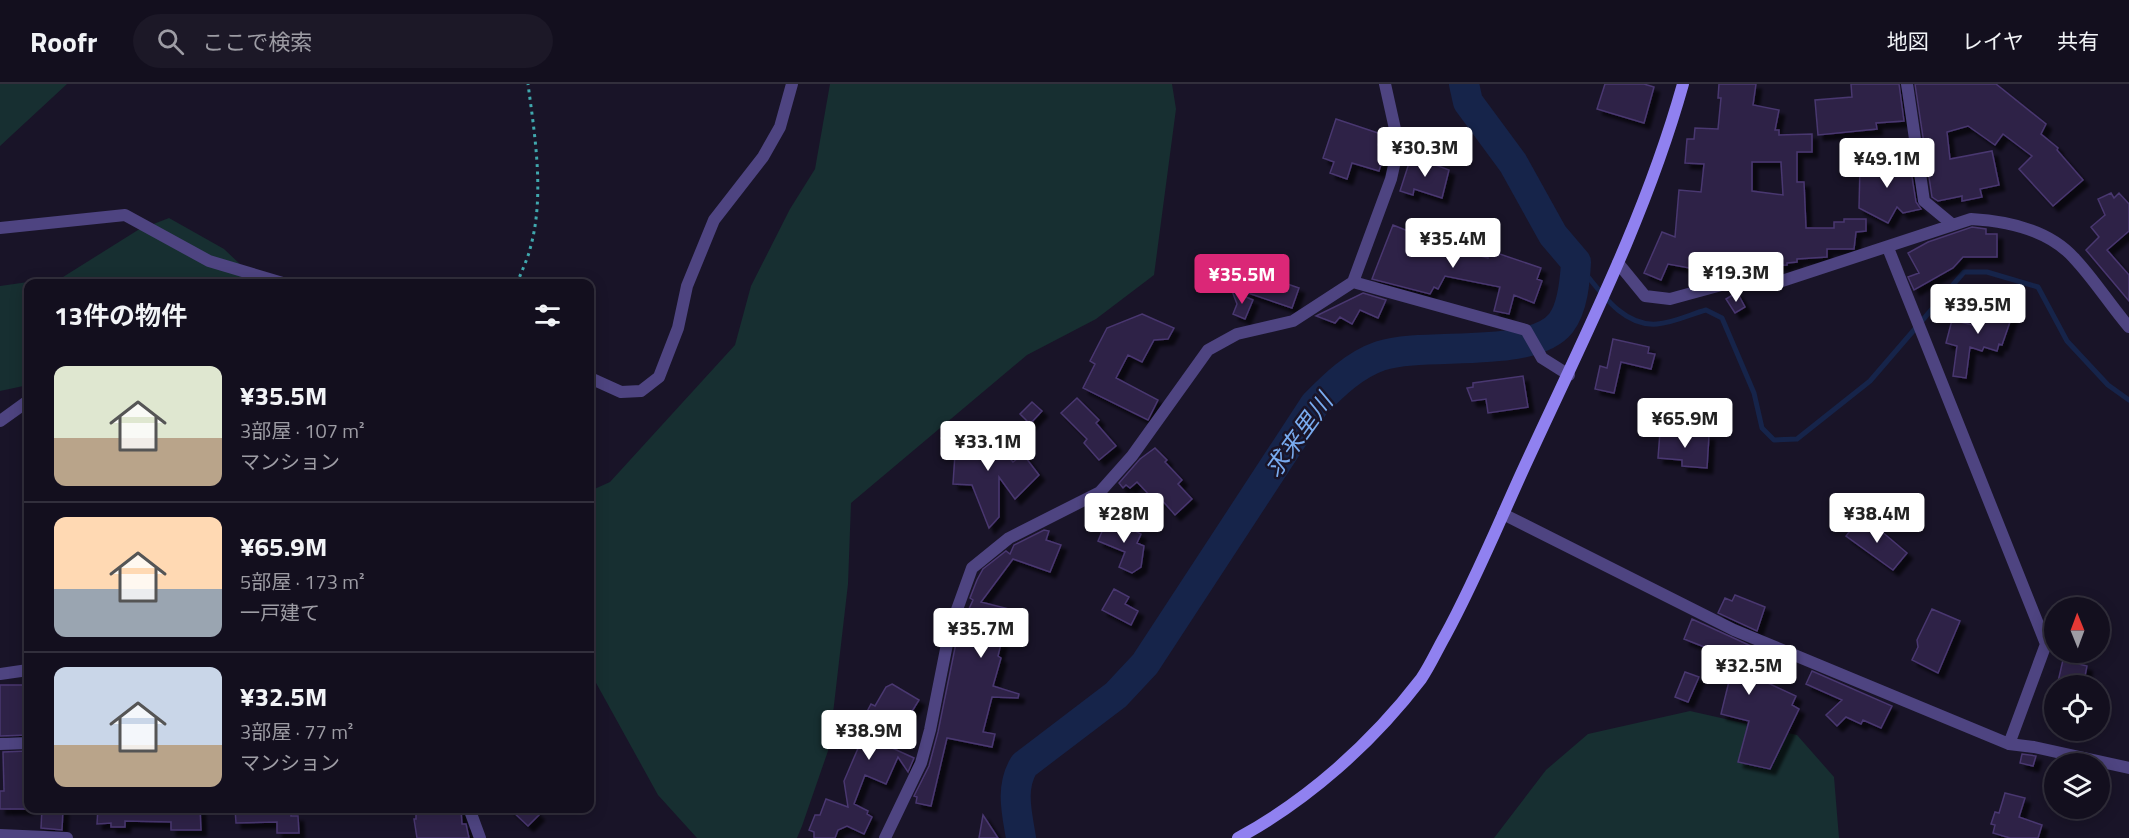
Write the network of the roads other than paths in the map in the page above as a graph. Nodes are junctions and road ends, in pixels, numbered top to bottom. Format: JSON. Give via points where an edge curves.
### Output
{"nodes":[{"id":1,"x":792,"y":84,"type":"edge"},
{"id":2,"x":1385,"y":84,"type":"edge"},
{"id":3,"x":1683,"y":84,"type":"edge"},
{"id":4,"x":1907,"y":84,"type":"edge"},
{"id":5,"x":1953,"y":225,"type":"junction"},
{"id":6,"x":0,"y":228,"type":"edge"},
{"id":7,"x":1888,"y":248,"type":"junction"},
{"id":8,"x":1618,"y":263,"type":"junction"},
{"id":9,"x":269,"y":279,"type":"edge"},
{"id":10,"x":1353,"y":282,"type":"junction"},
{"id":11,"x":2129,"y":327,"type":"edge"},
{"id":12,"x":1569,"y":375,"type":"junction"},
{"id":13,"x":594,"y":380,"type":"edge"},
{"id":14,"x":24,"y":404,"type":"edge"},
{"id":15,"x":0,"y":421,"type":"edge"},
{"id":16,"x":1503,"y":514,"type":"junction"},
{"id":17,"x":24,"y":671,"type":"edge"},
{"id":18,"x":0,"y":674,"type":"edge"},
{"id":19,"x":0,"y":744,"type":"edge"},
{"id":20,"x":24,"y":744,"type":"edge"},
{"id":21,"x":2009,"y":744,"type":"junction"},
{"id":22,"x":2129,"y":768,"type":"edge"},
{"id":23,"x":471,"y":813,"type":"edge"},
{"id":24,"x":0,"y":835,"type":"edge"},
{"id":25,"x":67,"y":838,"type":"edge"},
{"id":26,"x":480,"y":838,"type":"edge"},
{"id":27,"x":885,"y":838,"type":"edge"},
{"id":28,"x":1238,"y":838,"type":"edge"}],
"edges":[{"from":1,"to":13,"type":"street","via":[[780,127],[763,158],[714,220],[687,286],[678,328],[659,377],[641,391],[621,392]]},
{"from":2,"to":10,"type":"street","via":[[1397,152]]},
{"from":3,"to":8,"type":"street"},
{"from":4,"to":5,"type":"street","via":[[1924,201]]},
{"from":5,"to":7,"type":"street"},
{"from":5,"to":11,"type":"street","via":[[1971,219],[1994,220],[2050,240],[2073,256]]},
{"from":6,"to":9,"type":"street","via":[[125,215],[209,261]]},
{"from":7,"to":8,"type":"street","via":[[1782,281],[1725,284],[1670,299],[1645,296]]},
{"from":7,"to":21,"type":"street","via":[[2046,644]]},
{"from":8,"to":12,"type":"street"},
{"from":10,"to":12,"type":"street","via":[[1526,330],[1542,358]]},
{"from":10,"to":27,"type":"street","via":[[1293,321],[1237,334],[1208,350],[1132,456],[1100,492],[1009,538],[972,568],[950,629],[921,763]]},
{"from":12,"to":16,"type":"street"},
{"from":14,"to":15,"type":"street"},
{"from":16,"to":21,"type":"street","via":[[1734,630]]},
{"from":16,"to":28,"type":"street","via":[[1473,584],[1422,678],[1356,752],[1269,821]]},
{"from":17,"to":18,"type":"street"},
{"from":19,"to":20,"type":"street"},
{"from":21,"to":22,"type":"street"},
{"from":23,"to":26,"type":"street"},
{"from":24,"to":25,"type":"street"}]}
